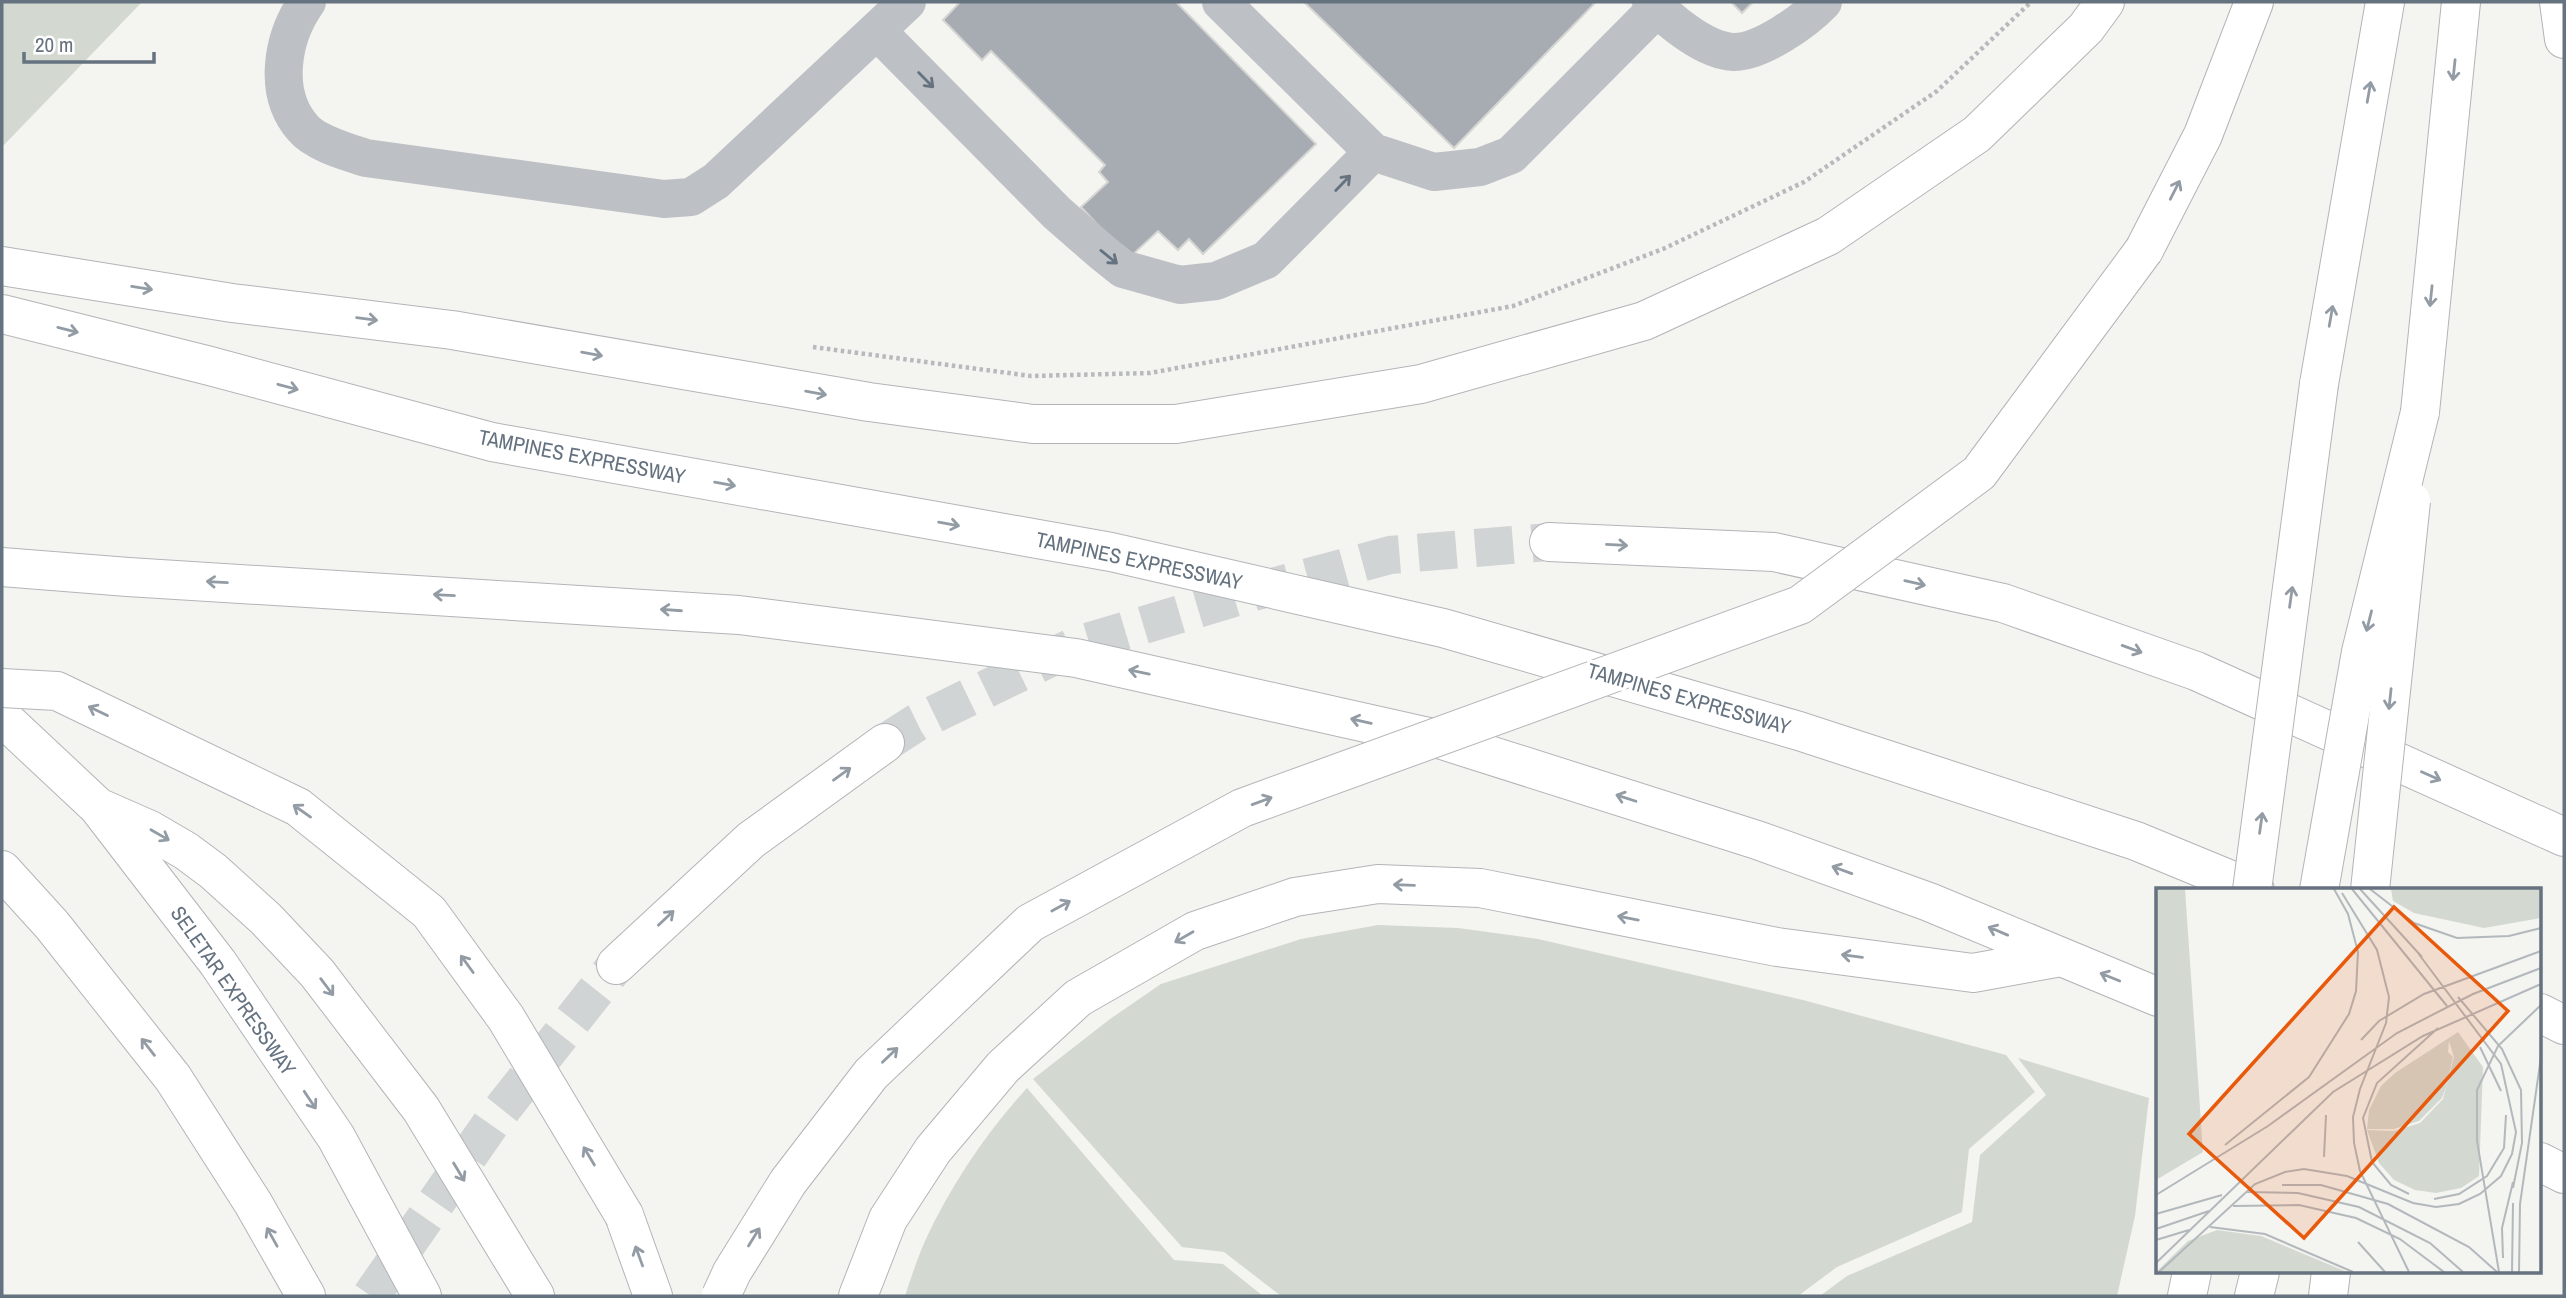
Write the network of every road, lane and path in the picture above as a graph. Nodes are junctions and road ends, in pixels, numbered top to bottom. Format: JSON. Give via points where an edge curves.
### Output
{"nodes":[{"id":1,"x":306,"y":2,"type":"edge"},
{"id":2,"x":907,"y":2,"type":"edge"},
{"id":3,"x":1222,"y":2,"type":"edge"},
{"id":4,"x":1823,"y":2,"type":"edge"},
{"id":5,"x":2031,"y":2,"type":"edge"},
{"id":6,"x":2105,"y":2,"type":"edge"},
{"id":7,"x":2253,"y":2,"type":"edge"},
{"id":8,"x":2385,"y":2,"type":"edge"},
{"id":9,"x":2461,"y":2,"type":"edge"},
{"id":10,"x":2560,"y":2,"type":"edge"},
{"id":11,"x":1654,"y":5,"type":"edge"},
{"id":12,"x":878,"y":32,"type":"junction"},
{"id":13,"x":2564,"y":39,"type":"edge"},
{"id":14,"x":1373,"y":152,"type":"junction"},
{"id":15,"x":2,"y":266,"type":"edge"},
{"id":16,"x":2,"y":314,"type":"edge"},
{"id":17,"x":810,"y":346,"type":"dead end"},
{"id":18,"x":2420,"y":412,"type":"junction"},
{"id":19,"x":1549,"y":542,"type":"tunnel mouth"},
{"id":20,"x":2,"y":567,"type":"edge"},
{"id":21,"x":2,"y":688,"type":"edge"},
{"id":22,"x":2,"y":717,"type":"edge"},
{"id":23,"x":885,"y":743,"type":"tunnel mouth"},
{"id":24,"x":98,"y":807,"type":"junction"},
{"id":25,"x":2564,"y":837,"type":"edge"},
{"id":26,"x":2,"y":870,"type":"edge"},
{"id":27,"x":2248,"y":888,"type":"edge"},
{"id":28,"x":2253,"y":888,"type":"edge"},
{"id":29,"x":2319,"y":888,"type":"edge"},
{"id":30,"x":2370,"y":888,"type":"edge"},
{"id":31,"x":2061,"y":957,"type":"junction"},
{"id":32,"x":617,"y":965,"type":"tunnel mouth"},
{"id":33,"x":2156,"y":996,"type":"edge"},
{"id":34,"x":2542,"y":1014,"type":"edge"},
{"id":35,"x":2564,"y":1025,"type":"edge"},
{"id":36,"x":2542,"y":1162,"type":"edge"},
{"id":37,"x":2564,"y":1174,"type":"edge"},
{"id":38,"x":2192,"y":1274,"type":"edge"},
{"id":39,"x":2260,"y":1274,"type":"edge"},
{"id":40,"x":2331,"y":1274,"type":"edge"},
{"id":41,"x":306,"y":1296,"type":"edge"},
{"id":42,"x":422,"y":1296,"type":"edge"},
{"id":43,"x":535,"y":1296,"type":"edge"},
{"id":44,"x":653,"y":1296,"type":"edge"},
{"id":45,"x":721,"y":1296,"type":"edge"},
{"id":46,"x":858,"y":1296,"type":"edge"},
{"id":47,"x":2187,"y":1296,"type":"edge"},
{"id":48,"x":2254,"y":1296,"type":"edge"},
{"id":49,"x":2328,"y":1296,"type":"edge"}],
"edges":[{"from":1,"to":12,"type":"lane","via":[[292,27],[284,62],[285,98],[303,129],[332,146],[366,158],[664,199],[691,197],[716,181]]},
{"from":2,"to":12,"type":"lane"},
{"from":3,"to":14,"type":"lane"},
{"from":4,"to":11,"type":"lane","via":[[1768,42],[1734,52],[1703,43]]},
{"from":5,"to":17,"type":"path","via":[[1937,91],[1804,182],[1663,249],[1513,306],[1150,373],[1031,376]]},
{"from":15,"to":6,"type":"main road","one_way":true,"via":[[232,303],[452,330],[883,404],[1033,424],[1176,424],[1421,384],[1644,321],[1828,236],[1978,134],[2086,27]]},
{"from":45,"to":7,"type":"main road","one_way":true,"bridge":true,"via":[[788,1182],[871,1074],[1030,923],[1242,808],[1800,604],[1979,473],[2144,250],[2203,135]]},
{"from":28,"to":8,"type":"main road","one_way":true,"bridge":true,"via":[[2319,384]]},
{"from":9,"to":18,"type":"main road","one_way":true},
{"from":10,"to":13,"type":"main road"},
{"from":11,"to":14,"type":"lane","via":[[1511,155],[1480,167],[1434,172]]},
{"from":12,"to":14,"type":"lane","one_way":true,"via":[[1057,213],[1103,253],[1124,269],[1180,285],[1216,281],[1266,260]]},
{"from":16,"to":27,"type":"main road","name":"TAMPINES EXPRESSWAY","one_way":true,"via":[[492,442],[1111,552],[1443,628],[1799,731],[2136,841]]},
{"from":18,"to":29,"type":"main road","one_way":true,"bridge":true,"via":[[2361,652]]},
{"from":18,"to":30,"type":"main road","one_way":true,"bridge":true},
{"from":19,"to":25,"type":"main road","one_way":true,"via":[[1774,552],[2003,603],[2196,671]]},
{"from":31,"to":20,"type":"main road","one_way":true,"via":[[1929,902],[1757,840],[1442,740],[1076,658],[739,615]]},
{"from":44,"to":21,"type":"main road","one_way":true,"bridge":true,"via":[[624,1215],[506,1018],[429,912],[298,807],[57,691]]},
{"from":22,"to":24,"type":"main road","name":"SELETAR EXPRESSWAY"},
{"from":32,"to":23,"type":"main road","one_way":true,"via":[[751,840]]},
{"from":24,"to":42,"type":"main road","name":"SELETAR EXPRESSWAY","one_way":true,"via":[[218,963],[335,1137]]},
{"from":24,"to":43,"type":"main road","one_way":true,"via":[[150,830],[214,871],[317,973],[421,1109]]},
{"from":41,"to":26,"type":"main road","one_way":true,"via":[[173,1078],[52,925]]},
{"from":33,"to":31,"type":"main road","one_way":true},
{"from":31,"to":46,"type":"main road","one_way":true,"via":[[1973,973],[1777,947],[1480,888],[1378,884],[1295,897],[1195,931],[1079,998],[1022,1049],[933,1150],[888,1219]]},
{"from":34,"to":35,"type":"main road"},
{"from":36,"to":37,"type":"main road"},
{"from":38,"to":47,"type":"main road"},
{"from":39,"to":48,"type":"main road"},
{"from":40,"to":49,"type":"main road"}]}
